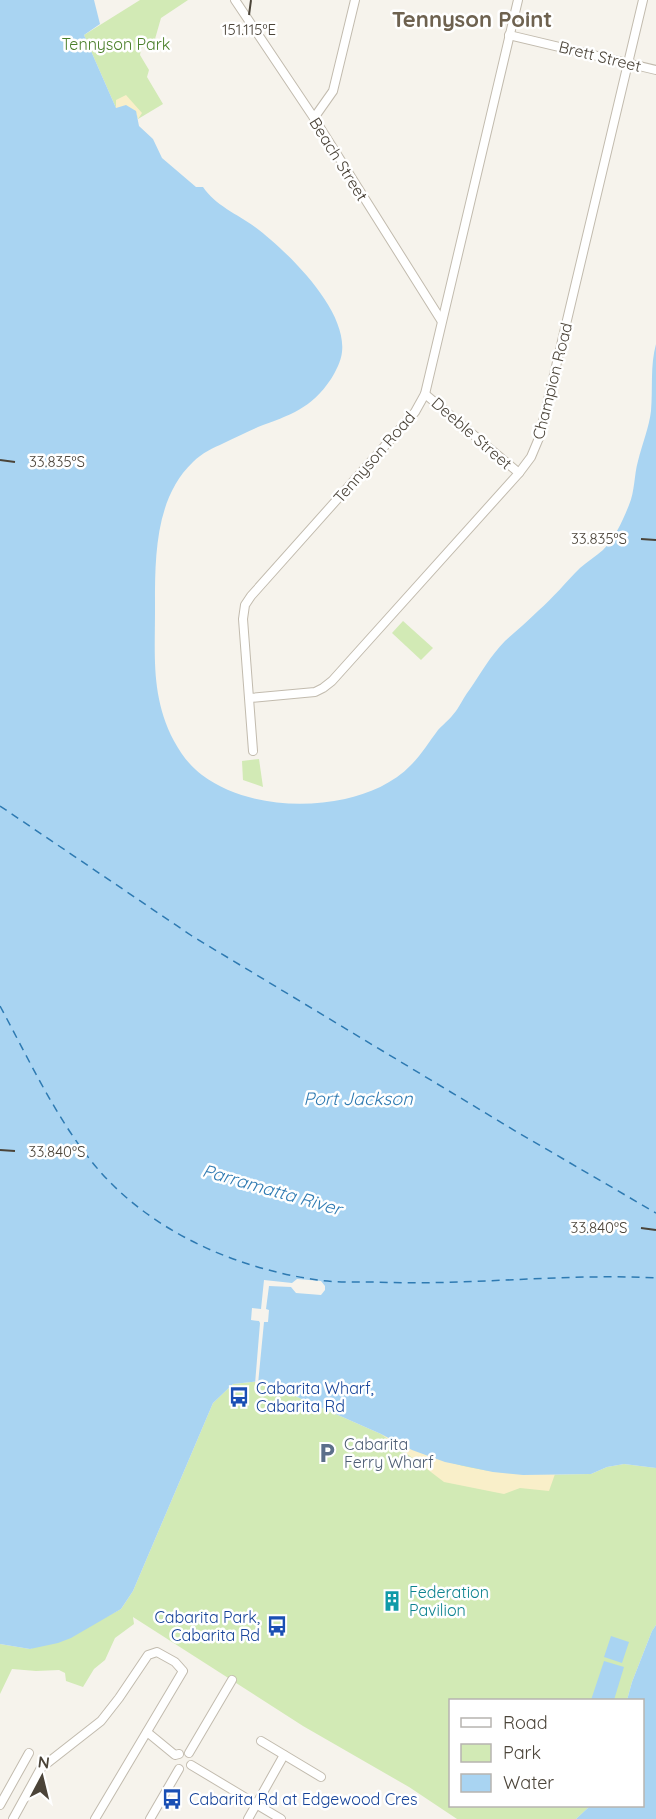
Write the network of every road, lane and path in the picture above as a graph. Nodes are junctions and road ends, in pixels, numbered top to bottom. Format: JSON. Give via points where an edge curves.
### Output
{"nodes":[{"id":1,"x":235,"y":0,"type":"edge"},
{"id":2,"x":355,"y":0,"type":"edge"},
{"id":3,"x":518,"y":0,"type":"edge"},
{"id":4,"x":643,"y":0,"type":"edge"},
{"id":5,"x":509,"y":34,"type":"junction"},
{"id":6,"x":629,"y":62,"type":"junction"},
{"id":7,"x":656,"y":70,"type":"edge"},
{"id":8,"x":314,"y":118,"type":"junction"},
{"id":9,"x":441,"y":320,"type":"junction"},
{"id":10,"x":425,"y":394,"type":"junction"},
{"id":11,"x":519,"y":473,"type":"junction"},
{"id":12,"x":250,"y":698,"type":"junction"},
{"id":13,"x":253,"y":751,"type":"dead end"},
{"id":14,"x":232,"y":1680,"type":"dead end"},
{"id":15,"x":147,"y":1732,"type":"junction"},
{"id":16,"x":261,"y":1741,"type":"dead end"},
{"id":17,"x":29,"y":1753,"type":"dead end"},
{"id":18,"x":189,"y":1753,"type":"junction"},
{"id":19,"x":179,"y":1754,"type":"junction"},
{"id":20,"x":284,"y":1755,"type":"junction"},
{"id":21,"x":191,"y":1765,"type":"junction"},
{"id":22,"x":179,"y":1769,"type":"junction"},
{"id":23,"x":321,"y":1777,"type":"dead end"},
{"id":24,"x":257,"y":1804,"type":"junction"},
{"id":25,"x":0,"y":1805,"type":"edge"},
{"id":26,"x":13,"y":1819,"type":"edge"},
{"id":27,"x":95,"y":1819,"type":"edge"},
{"id":28,"x":150,"y":1819,"type":"edge"},
{"id":29,"x":248,"y":1819,"type":"edge"},
{"id":30,"x":281,"y":1819,"type":"edge"}],
"edges":[{"from":1,"to":8,"type":"street","name":"Beach Street"},
{"from":2,"to":8,"type":"street","via":[[333,91]]},
{"from":3,"to":5,"type":"street","name":"Tennyson Road"},
{"from":4,"to":6,"type":"street","name":"Champion Road"},
{"from":5,"to":6,"type":"street","name":"Brett Street"},
{"from":5,"to":9,"type":"street","name":"Tennyson Road"},
{"from":6,"to":7,"type":"street","name":"Brett Street"},
{"from":6,"to":11,"type":"street","name":"Champion Road","via":[[539,438]]},
{"from":8,"to":9,"type":"street","name":"Beach Street"},
{"from":9,"to":10,"type":"street","name":"Tennyson Road"},
{"from":10,"to":11,"type":"street","name":"Deeble Street"},
{"from":10,"to":12,"type":"street","name":"Tennyson Road","via":[[415,412],[247,600],[243,612]]},
{"from":11,"to":12,"type":"street","name":"Champion Road","via":[[332,681],[315,692]]},
{"from":12,"to":13,"type":"street","name":"Tennyson Road"},
{"from":14,"to":18,"type":"street"},
{"from":15,"to":19,"type":"street","via":[[175,1755]]},
{"from":15,"to":26,"type":"street","via":[[183,1671],[157,1652],[148,1655],[100,1721],[41,1768]]},
{"from":15,"to":27,"type":"street"},
{"from":16,"to":20,"type":"street"},
{"from":17,"to":25,"type":"street"},
{"from":18,"to":19,"type":"street"},
{"from":18,"to":21,"type":"street"},
{"from":19,"to":22,"type":"street"},
{"from":20,"to":23,"type":"street"},
{"from":20,"to":24,"type":"street"},
{"from":21,"to":22,"type":"street"},
{"from":21,"to":24,"type":"street"},
{"from":22,"to":28,"type":"street"},
{"from":24,"to":29,"type":"street"},
{"from":24,"to":30,"type":"street"}]}
